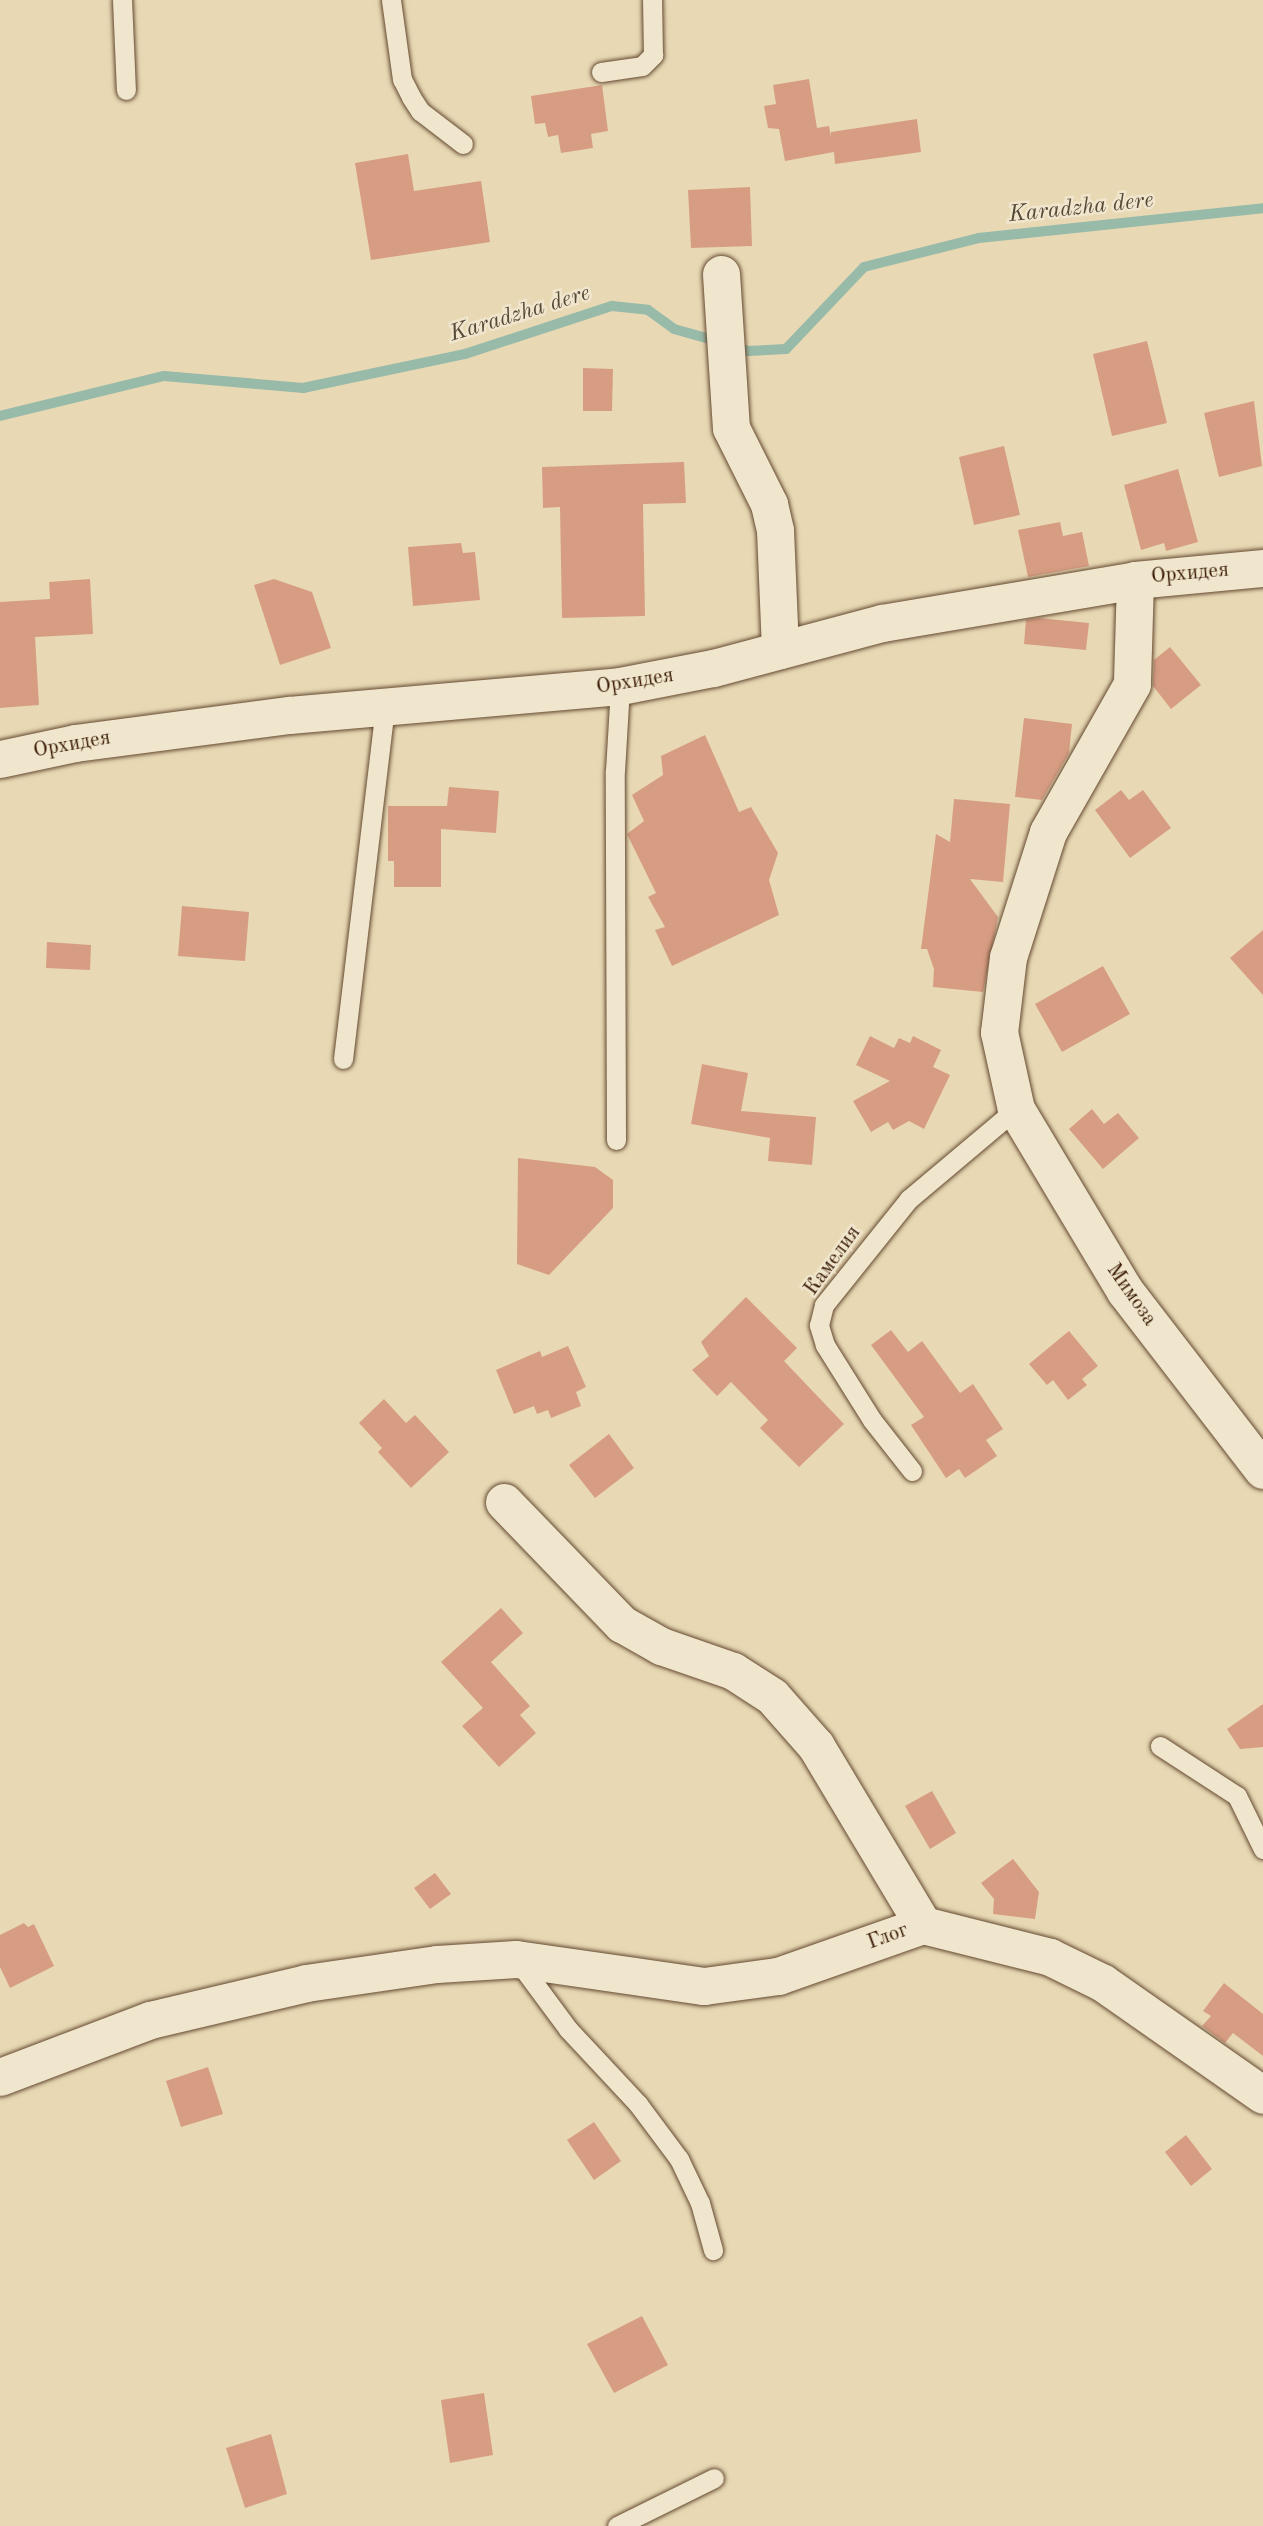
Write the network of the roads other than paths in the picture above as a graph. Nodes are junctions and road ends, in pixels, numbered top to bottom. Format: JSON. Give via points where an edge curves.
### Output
{"nodes":[{"id":1,"x":122,"y":0,"type":"edge"},
{"id":2,"x":391,"y":0,"type":"edge"},
{"id":3,"x":652,"y":0,"type":"edge"},
{"id":4,"x":601,"y":72,"type":"dead end"},
{"id":5,"x":126,"y":90,"type":"dead end"},
{"id":6,"x":463,"y":144,"type":"dead end"},
{"id":7,"x":721,"y":274,"type":"dead end"},
{"id":8,"x":1263,"y":568,"type":"edge"},
{"id":9,"x":1135,"y":580,"type":"junction"},
{"id":10,"x":780,"y":650,"type":"junction"},
{"id":11,"x":620,"y":686,"type":"junction"},
{"id":12,"x":385,"y":709,"type":"junction"},
{"id":13,"x":0,"y":759,"type":"edge"},
{"id":14,"x":343,"y":1059,"type":"dead end"},
{"id":15,"x":1016,"y":1109,"type":"junction"},
{"id":16,"x":616,"y":1140,"type":"dead end"},
{"id":17,"x":1263,"y":1470,"type":"edge"},
{"id":18,"x":912,"y":1471,"type":"dead end"},
{"id":19,"x":504,"y":1502,"type":"dead end"},
{"id":20,"x":1160,"y":1746,"type":"dead end"},
{"id":21,"x":1263,"y":1849,"type":"edge"},
{"id":22,"x":923,"y":1925,"type":"junction"},
{"id":23,"x":516,"y":1959,"type":"junction"},
{"id":24,"x":0,"y":2077,"type":"edge"},
{"id":25,"x":1263,"y":2095,"type":"edge"},
{"id":26,"x":713,"y":2250,"type":"dead end"},
{"id":27,"x":714,"y":2478,"type":"dead end"},
{"id":28,"x":617,"y":2526,"type":"edge"}],
"edges":[{"from":1,"to":5,"type":"lane"},
{"from":2,"to":6,"type":"lane","via":[[402,79],[411,97],[420,111]]},
{"from":3,"to":4,"type":"lane","via":[[657,46],[653,55],[642,66]]},
{"from":7,"to":10,"type":"street","via":[[730,428],[769,503],[775,530]]},
{"from":8,"to":9,"type":"street","name":"Орхидея"},
{"from":9,"to":10,"type":"street","name":"Орхидея","via":[[882,623]]},
{"from":9,"to":15,"type":"street","name":"Мимоза","via":[[1132,684],[1048,832],[1008,957],[999,1032]]},
{"from":10,"to":11,"type":"street","name":"Орхидея"},
{"from":11,"to":12,"type":"street","name":"Орхидея"},
{"from":11,"to":16,"type":"lane","via":[[614,771]]},
{"from":12,"to":13,"type":"street","name":"Орхидея","via":[[236,722],[75,743]]},
{"from":12,"to":14,"type":"lane"},
{"from":15,"to":17,"type":"street","name":"Мимоза","via":[[1125,1290]]},
{"from":15,"to":18,"type":"lane","name":"Камелия","via":[[909,1199],[824,1305],[819,1325],[825,1345],[872,1420]]},
{"from":19,"to":22,"type":"street","via":[[622,1624],[661,1646],[733,1671],[772,1696],[816,1746]]},
{"from":20,"to":21,"type":"lane","via":[[1237,1796]]},
{"from":22,"to":23,"type":"street","name":"Глог","via":[[778,1976],[704,1986]]},
{"from":22,"to":25,"type":"street","name":"Глог","via":[[1051,1957],[1103,1983]]},
{"from":23,"to":24,"type":"street","name":"Глог","via":[[438,1964],[306,1983],[150,2020]]},
{"from":23,"to":26,"type":"lane","via":[[568,2029],[638,2104],[679,2159],[700,2203]]},
{"from":27,"to":28,"type":"lane"}]}
